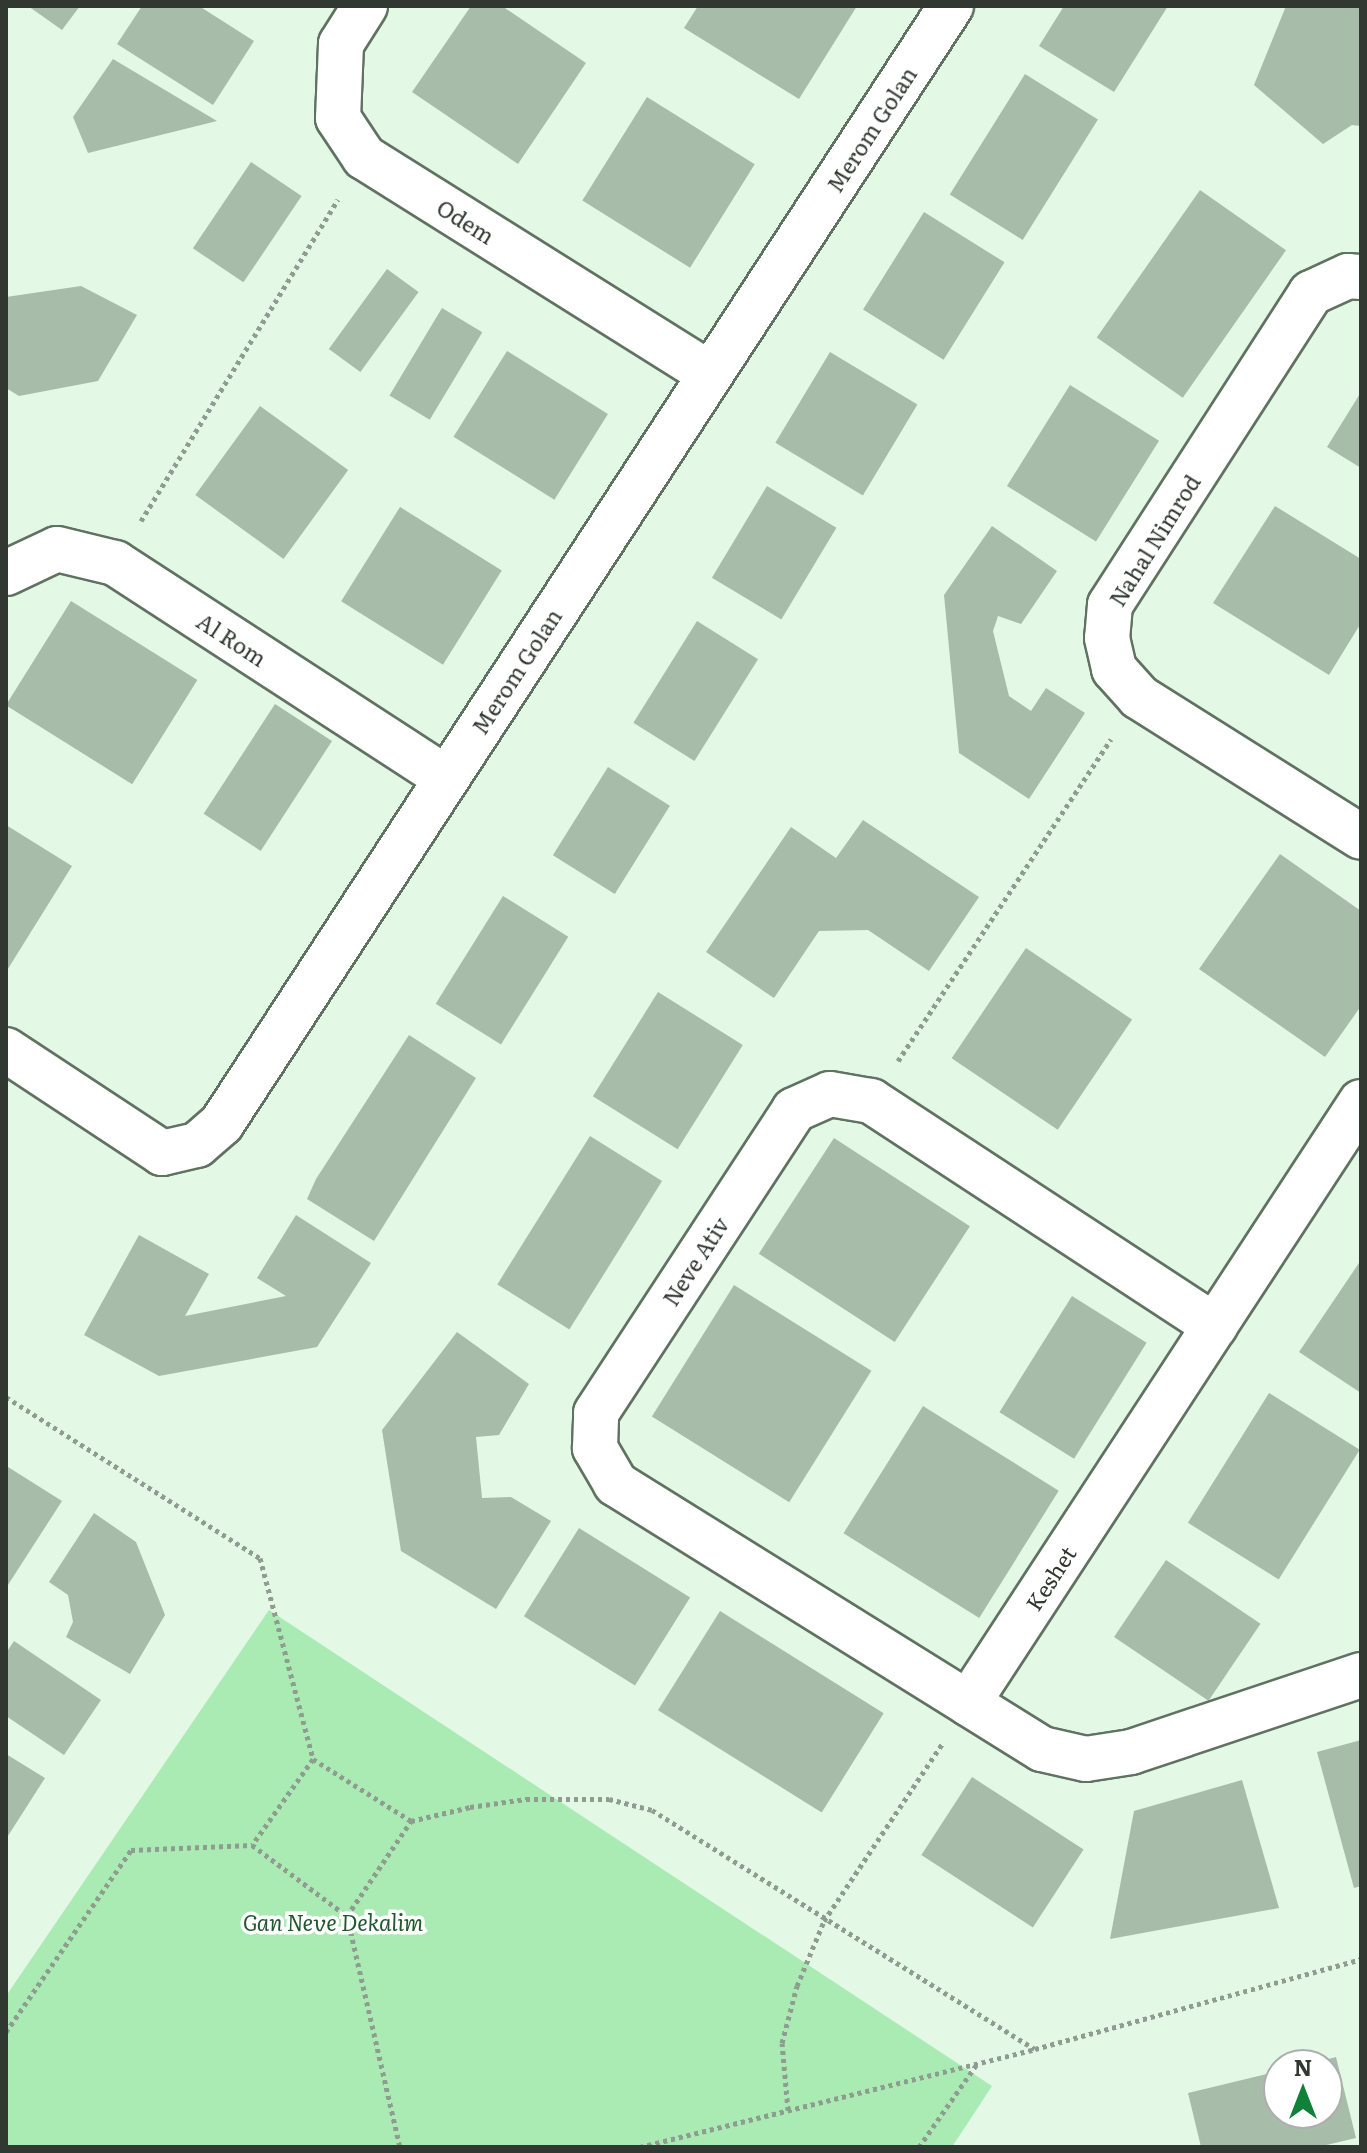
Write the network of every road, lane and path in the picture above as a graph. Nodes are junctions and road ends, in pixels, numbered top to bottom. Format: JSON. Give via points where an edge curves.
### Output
{"nodes":[{"id":1,"x":365,"y":6,"type":"edge"},
{"id":2,"x":951,"y":6,"type":"edge"},
{"id":3,"x":364,"y":157,"type":"junction"},
{"id":4,"x":1361,"y":277,"type":"edge"},
{"id":5,"x":710,"y":374,"type":"junction"},
{"id":6,"x":115,"y":563,"type":"junction"},
{"id":7,"x":6,"y":573,"type":"edge"},
{"id":8,"x":1139,"y":697,"type":"junction"},
{"id":9,"x":446,"y":778,"type":"junction"},
{"id":10,"x":1361,"y":837,"type":"edge"},
{"id":11,"x":6,"y":1050,"type":"edge"},
{"id":12,"x":871,"y":1101,"type":"junction"},
{"id":13,"x":1361,"y":1102,"type":"edge"},
{"id":14,"x":1215,"y":1326,"type":"junction"},
{"id":15,"x":6,"y":1397,"type":"edge"},
{"id":16,"x":1361,"y":1675,"type":"edge"},
{"id":17,"x":968,"y":1703,"type":"junction"},
{"id":18,"x":313,"y":1759,"type":"junction"},
{"id":19,"x":411,"y":1821,"type":"junction"},
{"id":20,"x":252,"y":1845,"type":"junction"},
{"id":21,"x":347,"y":1916,"type":"junction"},
{"id":22,"x":824,"y":1921,"type":"junction"},
{"id":23,"x":1361,"y":1959,"type":"edge"},
{"id":24,"x":6,"y":2032,"type":"edge"},
{"id":25,"x":1035,"y":2049,"type":"junction"},
{"id":26,"x":977,"y":2064,"type":"junction"},
{"id":27,"x":788,"y":2110,"type":"junction"},
{"id":28,"x":400,"y":2147,"type":"edge"},
{"id":29,"x":640,"y":2147,"type":"edge"},
{"id":30,"x":919,"y":2147,"type":"edge"}],
"edges":[{"from":1,"to":3,"type":"street","name":"Odem","via":[[341,44],[338,118]]},
{"from":2,"to":5,"type":"street","name":"Merom Golan"},
{"from":3,"to":5,"type":"street","name":"Odem"},
{"from":3,"to":6,"type":"path"},
{"from":4,"to":8,"type":"street","name":"Nahal Nimrod","via":[[1348,276],[1311,293],[1110,605],[1107,638],[1114,669]]},
{"from":5,"to":9,"type":"street","name":"Merom Golan"},
{"from":6,"to":7,"type":"street","name":"Al Rom","via":[[57,549]]},
{"from":6,"to":9,"type":"street","name":"Al Rom"},
{"from":8,"to":10,"type":"street","name":"Nahal Nimrod"},
{"from":8,"to":12,"type":"path"},
{"from":9,"to":11,"type":"street","name":"Merom Golan","via":[[222,1123],[197,1145],[162,1153]]},
{"from":12,"to":14,"type":"street","name":"Neve Ativ"},
{"from":12,"to":17,"type":"street","name":"Neve Ativ","via":[[830,1094],[794,1110],[596,1413],[595,1448],[616,1484]]},
{"from":13,"to":14,"type":"street","name":"Keshet"},
{"from":14,"to":17,"type":"street","name":"Keshet"},
{"from":15,"to":18,"type":"path","via":[[260,1558]]},
{"from":16,"to":17,"type":"street","via":[[1131,1752],[1086,1759],[1042,1749]]},
{"from":17,"to":22,"type":"path"},
{"from":18,"to":19,"type":"path"},
{"from":18,"to":20,"type":"path"},
{"from":19,"to":21,"type":"path"},
{"from":19,"to":22,"type":"path","via":[[526,1799],[609,1799],[652,1810]]},
{"from":20,"to":21,"type":"path"},
{"from":20,"to":24,"type":"path","via":[[131,1850]]},
{"from":21,"to":28,"type":"path"},
{"from":22,"to":25,"type":"path"},
{"from":22,"to":27,"type":"path","via":[[797,1986],[782,2043]]},
{"from":23,"to":25,"type":"path"},
{"from":25,"to":26,"type":"path"},
{"from":26,"to":27,"type":"path"},
{"from":26,"to":30,"type":"path"},
{"from":27,"to":29,"type":"path"}]}
